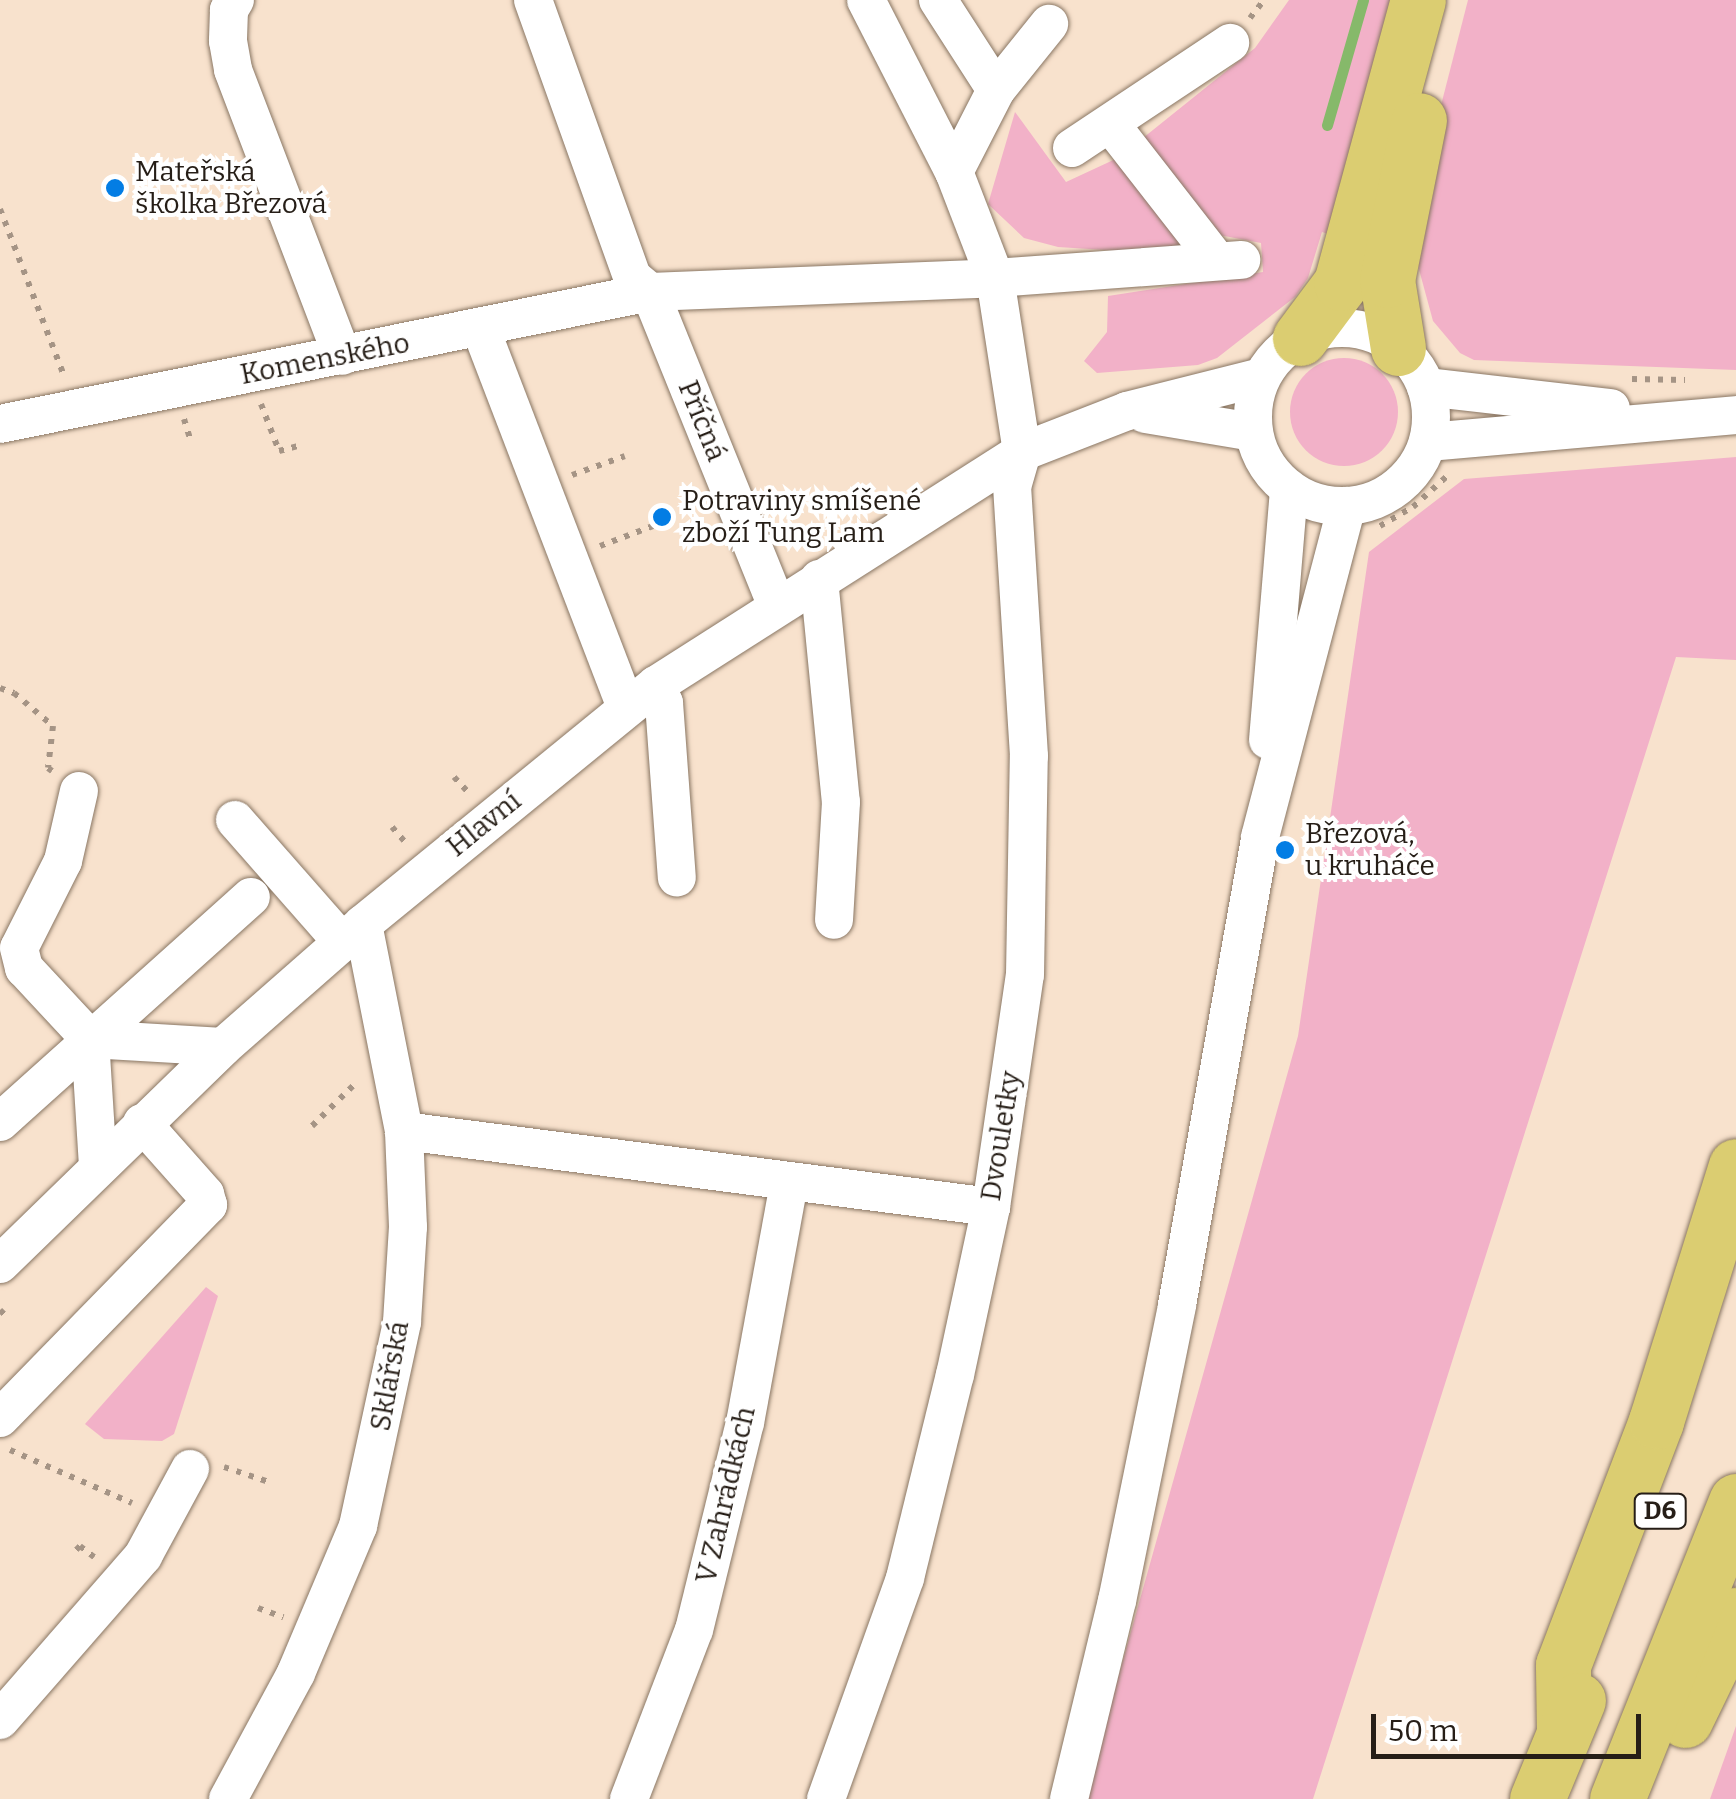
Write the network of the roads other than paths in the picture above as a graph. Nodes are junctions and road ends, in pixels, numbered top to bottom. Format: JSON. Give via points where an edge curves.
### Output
{"nodes":[{"id":1,"x":236,"y":0,"type":"edge"},
{"id":2,"x":533,"y":0,"type":"edge"},
{"id":3,"x":866,"y":0,"type":"edge"},
{"id":4,"x":938,"y":0,"type":"edge"},
{"id":5,"x":1418,"y":0,"type":"edge"},
{"id":6,"x":1445,"y":0,"type":"edge"},
{"id":7,"x":1048,"y":24,"type":"dead end"},
{"id":8,"x":1230,"y":42,"type":"dead end"},
{"id":9,"x":996,"y":90,"type":"junction"},
{"id":10,"x":1112,"y":126,"type":"junction"},
{"id":11,"x":1072,"y":148,"type":"dead end"},
{"id":12,"x":954,"y":172,"type":"junction"},
{"id":13,"x":994,"y":278,"type":"junction"},
{"id":14,"x":650,"y":292,"type":"junction"},
{"id":15,"x":480,"y":327,"type":"junction"},
{"id":16,"x":1300,"y":338,"type":"junction"},
{"id":17,"x":342,"y":356,"type":"junction"},
{"id":18,"x":1412,"y":367,"type":"junction"},
{"id":19,"x":1262,"y":377,"type":"junction"},
{"id":20,"x":1128,"y":411,"type":"junction"},
{"id":21,"x":1736,"y":415,"type":"edge"},
{"id":22,"x":1683,"y":417,"type":"junction"},
{"id":23,"x":0,"y":424,"type":"edge"},
{"id":24,"x":1254,"y":432,"type":"junction"},
{"id":25,"x":1428,"y":442,"type":"junction"},
{"id":26,"x":1022,"y":452,"type":"junction"},
{"id":27,"x":1289,"y":489,"type":"junction"},
{"id":28,"x":1359,"y":520,"type":"junction"},
{"id":29,"x":819,"y":580,"type":"junction"},
{"id":30,"x":777,"y":606,"type":"junction"},
{"id":31,"x":641,"y":696,"type":"junction"},
{"id":32,"x":79,"y":791,"type":"road end"},
{"id":33,"x":236,"y":820,"type":"dead end"},
{"id":34,"x":1260,"y":837,"type":"junction"},
{"id":35,"x":677,"y":878,"type":"dead end"},
{"id":36,"x":250,"y":896,"type":"dead end"},
{"id":37,"x":834,"y":920,"type":"dead end"},
{"id":38,"x":353,"y":933,"type":"junction"},
{"id":39,"x":90,"y":1039,"type":"junction"},
{"id":40,"x":222,"y":1047,"type":"junction"},
{"id":41,"x":0,"y":1122,"type":"edge"},
{"id":42,"x":142,"y":1124,"type":"junction"},
{"id":43,"x":404,"y":1131,"type":"junction"},
{"id":44,"x":98,"y":1166,"type":"junction"},
{"id":45,"x":1736,"y":1166,"type":"edge"},
{"id":46,"x":789,"y":1182,"type":"junction"},
{"id":47,"x":991,"y":1207,"type":"junction"},
{"id":48,"x":0,"y":1264,"type":"edge"},
{"id":49,"x":1736,"y":1281,"type":"edge"},
{"id":50,"x":0,"y":1418,"type":"edge"},
{"id":51,"x":190,"y":1469,"type":"dead end"},
{"id":52,"x":1736,"y":1501,"type":"edge"},
{"id":53,"x":1736,"y":1615,"type":"edge"},
{"id":54,"x":0,"y":1720,"type":"edge"},
{"id":55,"x":1564,"y":1732,"type":"junction"},
{"id":56,"x":228,"y":1799,"type":"edge"},
{"id":57,"x":629,"y":1799,"type":"edge"},
{"id":58,"x":826,"y":1799,"type":"edge"},
{"id":59,"x":1069,"y":1799,"type":"edge"},
{"id":60,"x":1537,"y":1799,"type":"edge"},
{"id":61,"x":1617,"y":1799,"type":"edge"},
{"id":62,"x":1646,"y":1799,"type":"edge"}],
"edges":[{"from":1,"to":17,"type":"street","via":[[228,26],[232,70]]},
{"from":2,"to":14,"type":"street","via":[[632,277]]},
{"from":3,"to":12,"type":"street"},
{"from":4,"to":9,"type":"street"},
{"from":5,"to":16,"type":"highway","via":[[1340,283]]},
{"from":6,"to":18,"type":"highway","via":[[1387,280]]},
{"from":7,"to":9,"type":"street"},
{"from":8,"to":10,"type":"street"},
{"from":9,"to":12,"type":"street"},
{"from":10,"to":11,"type":"street"},
{"from":10,"to":13,"type":"street","name":"Komenského","via":[[1229,260]]},
{"from":12,"to":13,"type":"street"},
{"from":13,"to":14,"type":"street","name":"Komenského"},
{"from":13,"to":26,"type":"street"},
{"from":14,"to":15,"type":"street","name":"Komenského"},
{"from":14,"to":30,"type":"street","name":"Příčná"},
{"from":15,"to":17,"type":"street","name":"Komenského"},
{"from":15,"to":31,"type":"street"},
{"from":16,"to":18,"type":"street","via":[[1325,329],[1376,334]]},
{"from":16,"to":19,"type":"street"},
{"from":17,"to":23,"type":"street","name":"Komenského"},
{"from":18,"to":22,"type":"street"},
{"from":18,"to":25,"type":"street","via":[[1431,414]]},
{"from":19,"to":20,"type":"street"},
{"from":19,"to":24,"type":"street","via":[[1253,404]]},
{"from":20,"to":24,"type":"street"},
{"from":20,"to":26,"type":"street"},
{"from":21,"to":22,"type":"street"},
{"from":22,"to":25,"type":"street"},
{"from":24,"to":27,"type":"street","via":[[1266,464]]},
{"from":25,"to":28,"type":"street","via":[[1419,462]]},
{"from":26,"to":29,"type":"street","name":"Hlavní"},
{"from":26,"to":47,"type":"street","name":"Dvouletky","via":[[1012,487],[1028,756],[1025,975]]},
{"from":27,"to":28,"type":"street"},
{"from":27,"to":34,"type":"street"},
{"from":28,"to":34,"type":"street"},
{"from":29,"to":30,"type":"street","name":"Hlavní"},
{"from":29,"to":37,"type":"street","via":[[841,802]]},
{"from":30,"to":31,"type":"street","name":"Hlavní"},
{"from":31,"to":35,"type":"street","via":[[664,703]]},
{"from":31,"to":38,"type":"street","name":"Hlavní"},
{"from":32,"to":39,"type":"street","via":[[64,861],[19,948],[24,968]]},
{"from":33,"to":38,"type":"street"},
{"from":34,"to":59,"type":"street","via":[[1177,1305]]},
{"from":36,"to":39,"type":"street"},
{"from":38,"to":40,"type":"street","name":"Hlavní"},
{"from":38,"to":43,"type":"street","name":"Sklářská"},
{"from":39,"to":40,"type":"street"},
{"from":39,"to":41,"type":"street"},
{"from":39,"to":44,"type":"street"},
{"from":40,"to":42,"type":"street","name":"Hlavní"},
{"from":42,"to":44,"type":"street","name":"Hlavní"},
{"from":42,"to":50,"type":"street","via":[[208,1205]]},
{"from":43,"to":46,"type":"street"},
{"from":43,"to":56,"type":"street","name":"Sklářská","via":[[402,1322],[358,1526],[296,1674]]},
{"from":44,"to":48,"type":"street","name":"Hlavní"},
{"from":45,"to":55,"type":"highway","via":[[1656,1422],[1563,1665]]},
{"from":46,"to":47,"type":"street"},
{"from":46,"to":57,"type":"street","name":"V Zahrádkách","via":[[745,1423],[694,1630]]},
{"from":47,"to":58,"type":"street","name":"Dvouletky","via":[[905,1578]]},
{"from":49,"to":55,"type":"highway","number":"D6","via":[[1652,1533]]},
{"from":51,"to":54,"type":"street","via":[[144,1556]]},
{"from":52,"to":61,"type":"highway","number":"D6"},
{"from":53,"to":62,"type":"highway"},
{"from":55,"to":60,"type":"highway","number":"D6"}]}
